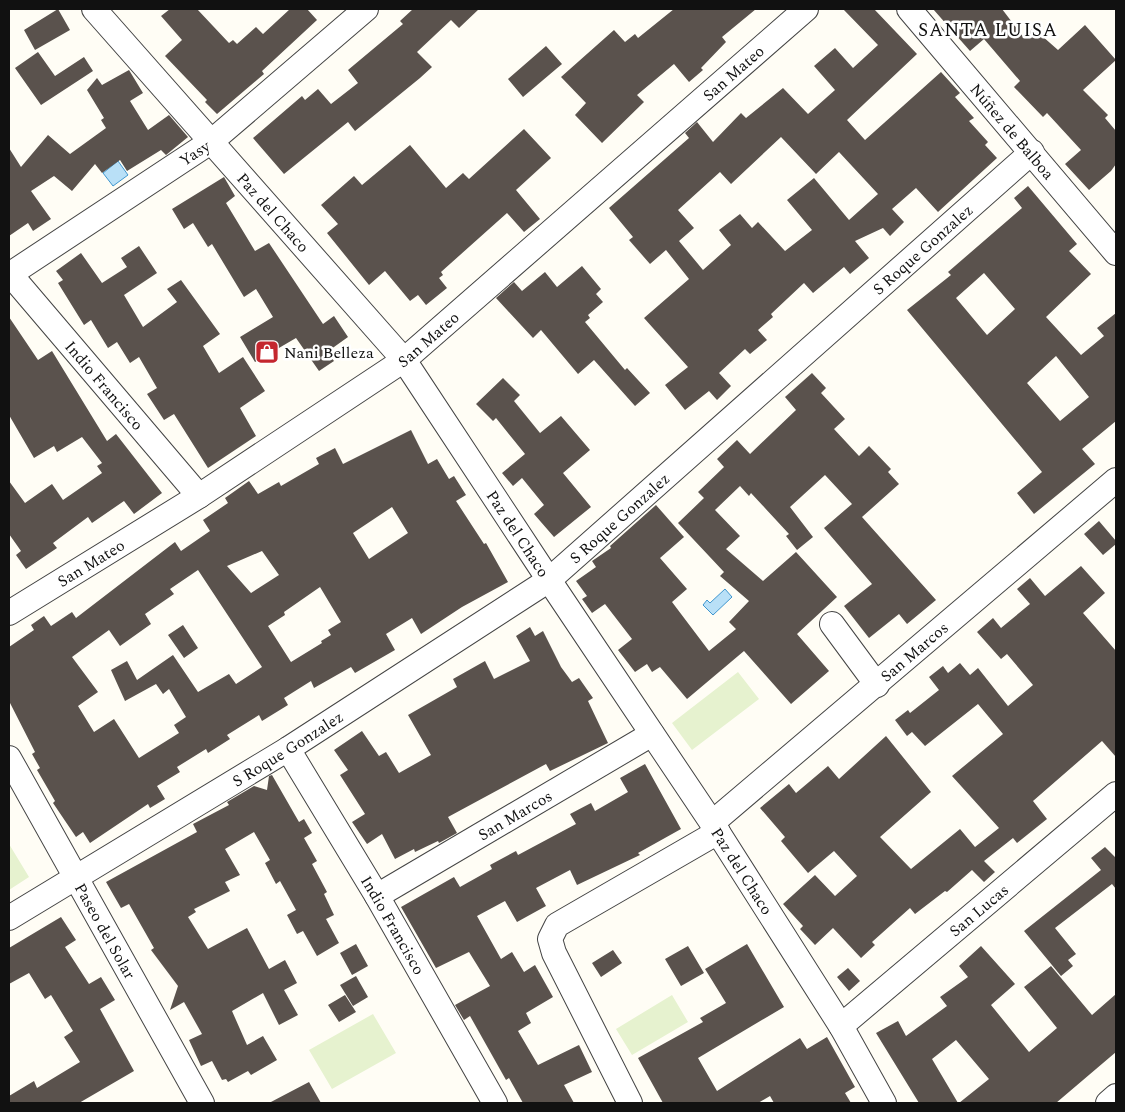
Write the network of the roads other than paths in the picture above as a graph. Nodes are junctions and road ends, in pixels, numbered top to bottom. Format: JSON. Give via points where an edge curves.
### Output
{"nodes":[{"id":1,"x":94,"y":9,"type":"edge"},
{"id":2,"x":366,"y":9,"type":"edge"},
{"id":3,"x":806,"y":9,"type":"edge"},
{"id":4,"x":909,"y":9,"type":"edge"},
{"id":5,"x":212,"y":141,"type":"junction"},
{"id":6,"x":1032,"y":152,"type":"junction"},
{"id":7,"x":1116,"y":253,"type":"edge"},
{"id":8,"x":9,"y":275,"type":"edge"},
{"id":9,"x":404,"y":360,"type":"junction"},
{"id":10,"x":1116,"y":480,"type":"edge"},
{"id":11,"x":199,"y":496,"type":"junction"},
{"id":12,"x":549,"y":580,"type":"junction"},
{"id":13,"x":9,"y":613,"type":"edge"},
{"id":14,"x":832,"y":624,"type":"dead end"},
{"id":15,"x":877,"y":685,"type":"junction"},
{"id":16,"x":652,"y":734,"type":"junction"},
{"id":17,"x":288,"y":749,"type":"junction"},
{"id":18,"x":9,"y":758,"type":"edge"},
{"id":19,"x":1116,"y":794,"type":"edge"},
{"id":20,"x":715,"y":828,"type":"junction"},
{"id":21,"x":77,"y":876,"type":"junction"},
{"id":22,"x":377,"y":896,"type":"junction"},
{"id":23,"x":9,"y":918,"type":"edge"},
{"id":24,"x":841,"y":1026,"type":"junction"},
{"id":25,"x":1116,"y":1096,"type":"edge"},
{"id":26,"x":202,"y":1103,"type":"edge"},
{"id":27,"x":494,"y":1103,"type":"edge"},
{"id":28,"x":630,"y":1103,"type":"edge"},
{"id":29,"x":884,"y":1103,"type":"edge"},
{"id":30,"x":1108,"y":1103,"type":"edge"}],
"edges":[{"from":1,"to":5,"type":"street","name":"Paz del Chaco"},
{"from":2,"to":5,"type":"street","name":"Yasy"},
{"from":3,"to":9,"type":"street","name":"San Mateo"},
{"from":4,"to":6,"type":"street","name":"Núñez de Balboa"},
{"from":5,"to":8,"type":"street","name":"Yasy"},
{"from":5,"to":9,"type":"street","name":"Paz del Chaco"},
{"from":6,"to":7,"type":"street","name":"Núñez de Balboa"},
{"from":6,"to":12,"type":"street","name":"S Roque Gonzalez"},
{"from":8,"to":11,"type":"street","name":"Indio Francisco"},
{"from":9,"to":11,"type":"street","name":"San Mateo"},
{"from":9,"to":12,"type":"street","name":"Paz del Chaco"},
{"from":10,"to":15,"type":"street","name":"San Marcos"},
{"from":11,"to":13,"type":"street","name":"San Mateo"},
{"from":12,"to":16,"type":"street","name":"Paz del Chaco"},
{"from":12,"to":17,"type":"street","name":"S Roque Gonzalez"},
{"from":14,"to":15,"type":"street"},
{"from":15,"to":20,"type":"street","name":"San Marcos"},
{"from":16,"to":20,"type":"street","name":"Paz del Chaco"},
{"from":16,"to":22,"type":"street","name":"San Marcos"},
{"from":17,"to":21,"type":"street","name":"S Roque Gonzalez"},
{"from":17,"to":22,"type":"street","name":"Indio Francisco"},
{"from":18,"to":21,"type":"street","name":"Paseo del Solar"},
{"from":19,"to":24,"type":"street","name":"San Lucas"},
{"from":20,"to":24,"type":"street","name":"Paz del Chaco"},
{"from":20,"to":28,"type":"street","name":"San Marcos","via":[[557,925],[550,939],[554,953]]},
{"from":21,"to":23,"type":"street","name":"S Roque Gonzalez"},
{"from":21,"to":26,"type":"street","name":"Paseo del Solar"},
{"from":22,"to":27,"type":"street","name":"Indio Francisco"},
{"from":24,"to":29,"type":"street","name":"Paz del Chaco"},
{"from":25,"to":30,"type":"street"}]}
